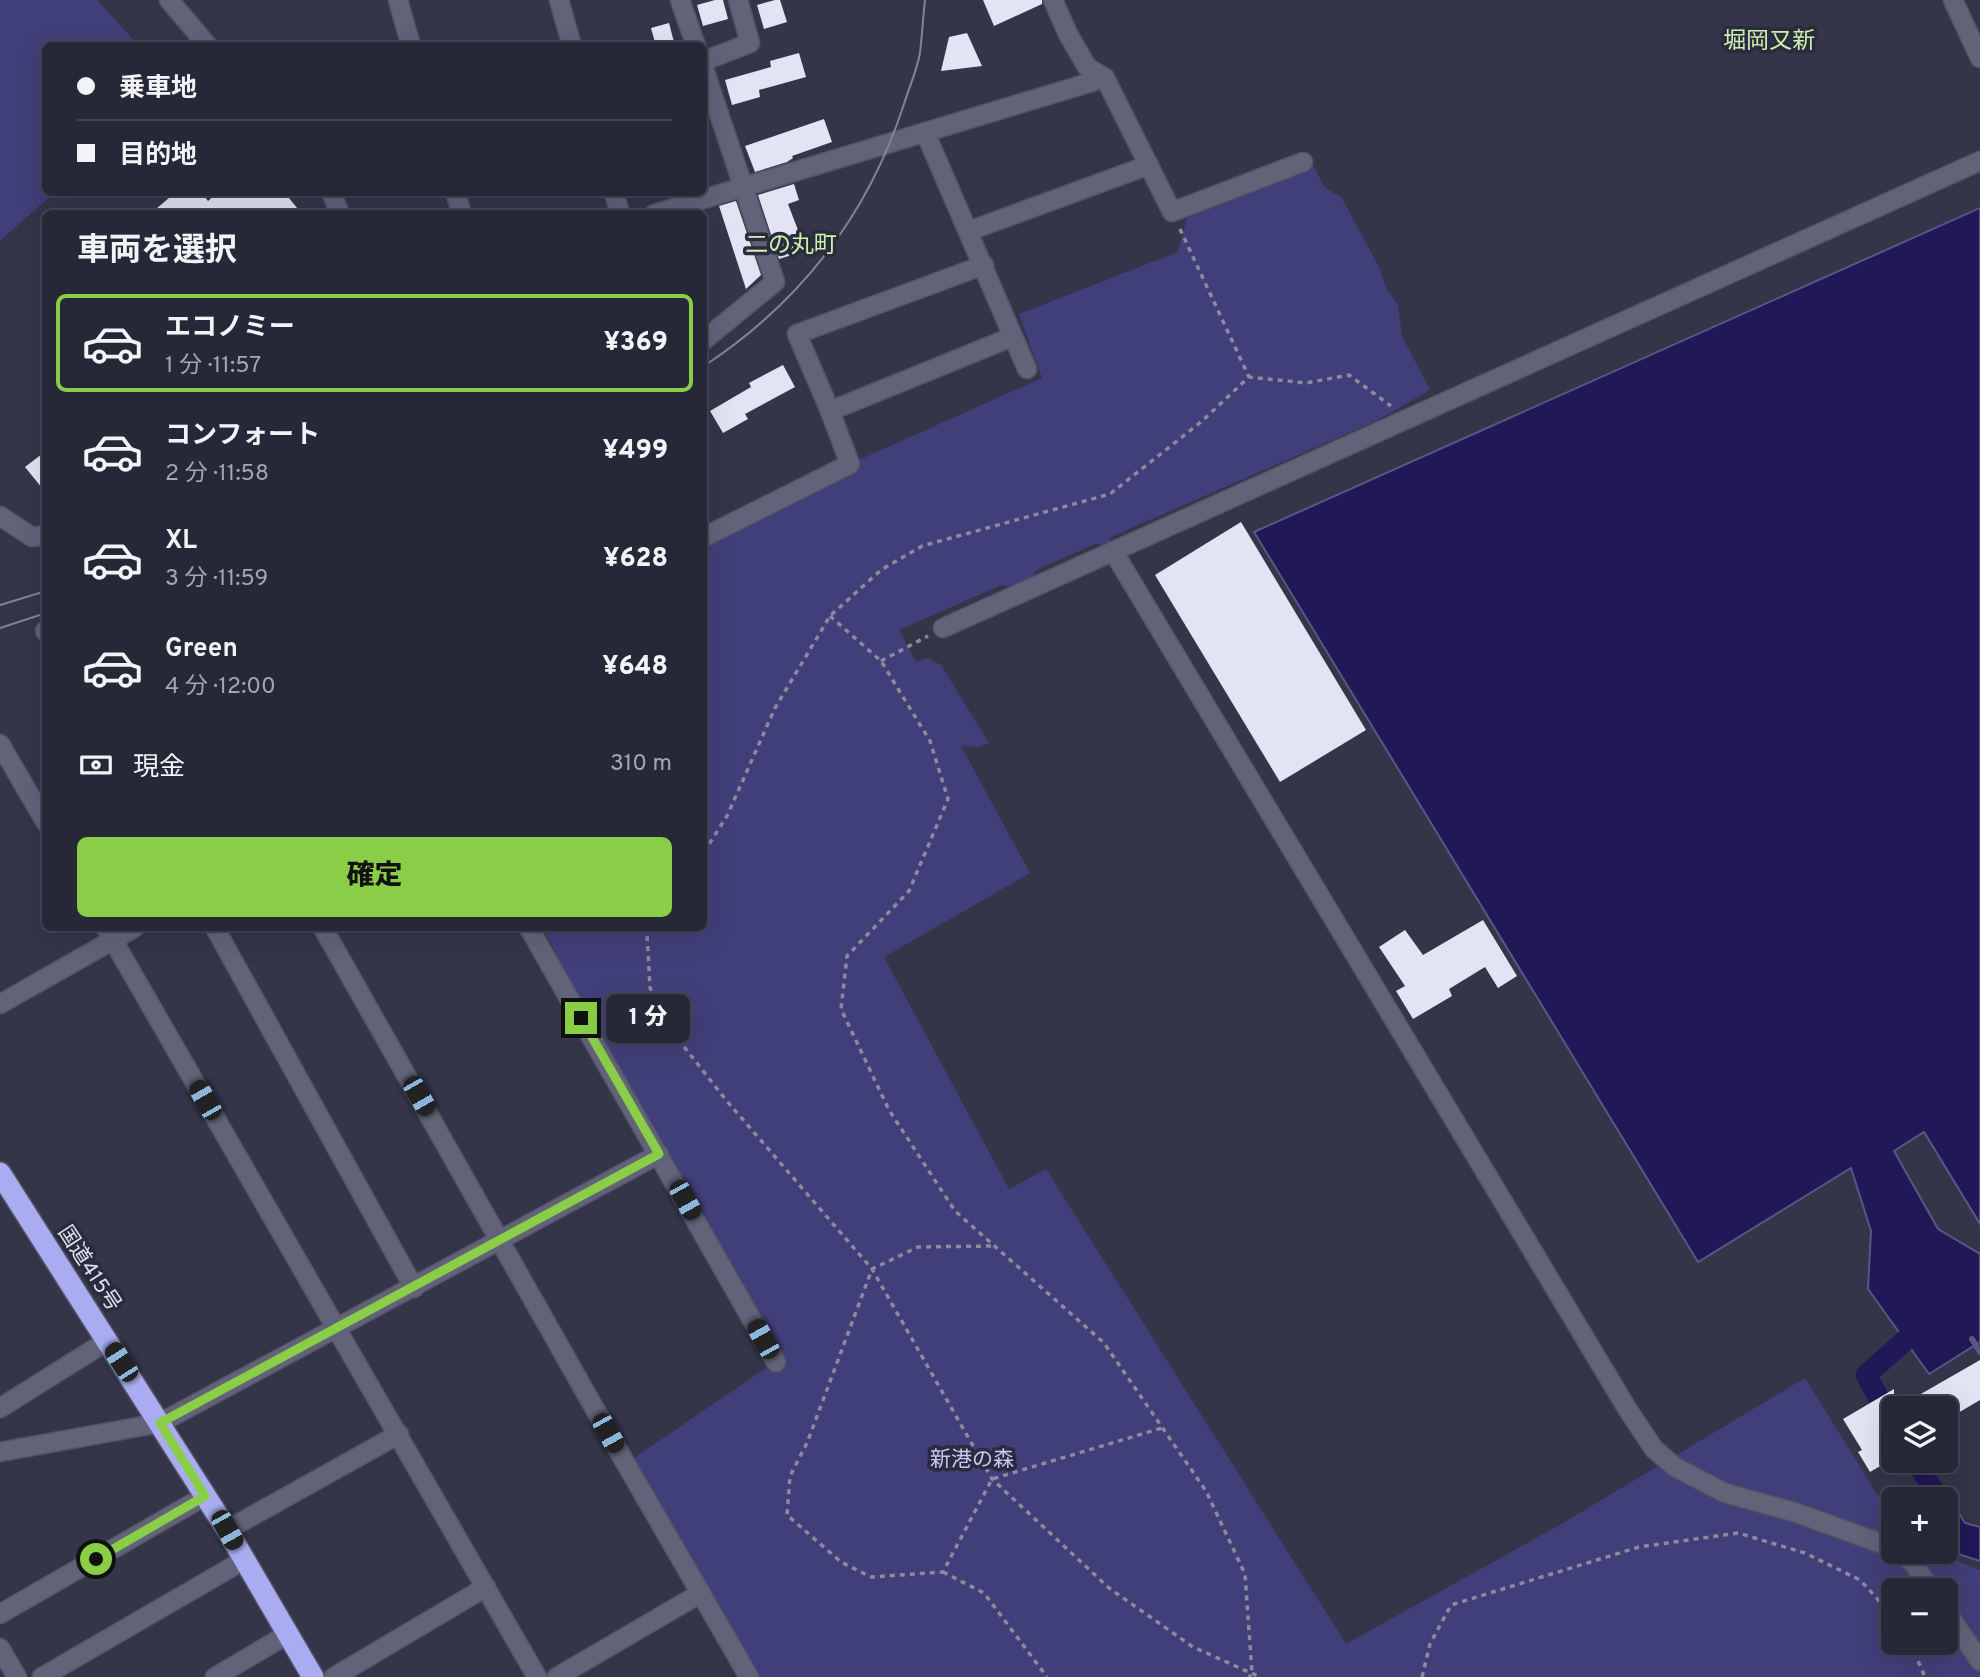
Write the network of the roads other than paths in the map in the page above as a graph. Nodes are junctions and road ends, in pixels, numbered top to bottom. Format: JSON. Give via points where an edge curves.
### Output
{"nodes":[{"id":1,"x":169,"y":0,"type":"edge"},
{"id":2,"x":398,"y":0,"type":"edge"},
{"id":3,"x":559,"y":0,"type":"edge"},
{"id":4,"x":680,"y":0,"type":"edge"},
{"id":5,"x":738,"y":0,"type":"edge"},
{"id":6,"x":1053,"y":0,"type":"edge"},
{"id":7,"x":1954,"y":0,"type":"edge"},
{"id":8,"x":205,"y":42,"type":"edge"},
{"id":9,"x":410,"y":42,"type":"edge"},
{"id":10,"x":571,"y":42,"type":"edge"},
{"id":11,"x":695,"y":42,"type":"edge"},
{"id":12,"x":1980,"y":58,"type":"edge"},
{"id":13,"x":707,"y":60,"type":"edge"},
{"id":14,"x":707,"y":78,"type":"edge"},
{"id":15,"x":1105,"y":78,"type":"junction"},
{"id":16,"x":925,"y":132,"type":"junction"},
{"id":17,"x":1980,"y":161,"type":"edge"},
{"id":18,"x":1303,"y":162,"type":"dead end"},
{"id":19,"x":1149,"y":165,"type":"junction"},
{"id":20,"x":744,"y":188,"type":"junction"},
{"id":21,"x":668,"y":210,"type":"edge"},
{"id":22,"x":969,"y":231,"type":"junction"},
{"id":23,"x":984,"y":265,"type":"junction"},
{"id":24,"x":1012,"y":337,"type":"junction"},
{"id":25,"x":707,"y":338,"type":"edge"},
{"id":26,"x":1027,"y":369,"type":"dead end"},
{"id":27,"x":830,"y":411,"type":"junction"},
{"id":28,"x":0,"y":516,"type":"edge"},
{"id":29,"x":42,"y":536,"type":"edge"},
{"id":30,"x":707,"y":536,"type":"edge"},
{"id":31,"x":1113,"y":551,"type":"junction"},
{"id":32,"x":943,"y":628,"type":"road end"},
{"id":33,"x":0,"y":744,"type":"edge"},
{"id":34,"x":42,"y":816,"type":"edge"},
{"id":35,"x":217,"y":931,"type":"edge"},
{"id":36,"x":325,"y":931,"type":"edge"},
{"id":37,"x":531,"y":931,"type":"edge"},
{"id":38,"x":109,"y":934,"type":"edge"},
{"id":39,"x":0,"y":1004,"type":"edge"},
{"id":40,"x":659,"y":1154,"type":"junction"},
{"id":41,"x":0,"y":1173,"type":"edge"},
{"id":42,"x":501,"y":1240,"type":"junction"},
{"id":43,"x":414,"y":1288,"type":"junction"},
{"id":44,"x":337,"y":1329,"type":"junction"},
{"id":45,"x":107,"y":1341,"type":"junction"},
{"id":46,"x":776,"y":1362,"type":"dead end"},
{"id":47,"x":0,"y":1408,"type":"edge"},
{"id":48,"x":160,"y":1423,"type":"junction"},
{"id":49,"x":399,"y":1434,"type":"junction"},
{"id":50,"x":0,"y":1452,"type":"edge"},
{"id":51,"x":205,"y":1496,"type":"junction"},
{"id":52,"x":227,"y":1530,"type":"junction"},
{"id":53,"x":1881,"y":1543,"type":"edge"},
{"id":54,"x":244,"y":1560,"type":"junction"},
{"id":55,"x":486,"y":1587,"type":"junction"},
{"id":56,"x":701,"y":1593,"type":"junction"},
{"id":57,"x":0,"y":1614,"type":"edge"},
{"id":58,"x":1958,"y":1629,"type":"edge"},
{"id":59,"x":288,"y":1634,"type":"junction"},
{"id":60,"x":0,"y":1648,"type":"edge"},
{"id":61,"x":1980,"y":1661,"type":"edge"},
{"id":62,"x":17,"y":1677,"type":"edge"},
{"id":63,"x":42,"y":1677,"type":"edge"},
{"id":64,"x":215,"y":1677,"type":"edge"},
{"id":65,"x":313,"y":1677,"type":"edge"},
{"id":66,"x":334,"y":1677,"type":"edge"},
{"id":67,"x":537,"y":1677,"type":"edge"},
{"id":68,"x":556,"y":1677,"type":"edge"},
{"id":69,"x":749,"y":1677,"type":"edge"}],
"edges":[{"from":1,"to":8,"type":"street"},
{"from":2,"to":9,"type":"street"},
{"from":3,"to":10,"type":"street"},
{"from":4,"to":11,"type":"street"},
{"from":5,"to":13,"type":"street","via":[[750,43]]},
{"from":6,"to":15,"type":"street","via":[[1087,67]]},
{"from":7,"to":12,"type":"street"},
{"from":14,"to":20,"type":"street"},
{"from":15,"to":16,"type":"street"},
{"from":15,"to":19,"type":"street"},
{"from":16,"to":20,"type":"street"},
{"from":16,"to":22,"type":"street"},
{"from":17,"to":31,"type":"street"},
{"from":18,"to":19,"type":"street","via":[[1172,212]]},
{"from":19,"to":22,"type":"street"},
{"from":20,"to":21,"type":"street"},
{"from":20,"to":25,"type":"street","via":[[775,282]]},
{"from":22,"to":23,"type":"street"},
{"from":23,"to":24,"type":"street"},
{"from":23,"to":27,"type":"street","via":[[797,334]]},
{"from":24,"to":26,"type":"street"},
{"from":24,"to":27,"type":"street"},
{"from":27,"to":30,"type":"street","via":[[850,464]]},
{"from":28,"to":29,"type":"street","via":[[33,537]]},
{"from":31,"to":32,"type":"street"},
{"from":31,"to":53,"type":"street","via":[[1654,1449],[1675,1467],[1725,1493]]},
{"from":33,"to":34,"type":"street"},
{"from":35,"to":43,"type":"street"},
{"from":36,"to":42,"type":"street"},
{"from":37,"to":40,"type":"street"},
{"from":38,"to":39,"type":"street"},
{"from":38,"to":44,"type":"street"},
{"from":40,"to":42,"type":"street"},
{"from":40,"to":46,"type":"street"},
{"from":41,"to":45,"type":"highway","name":"国道415号"},
{"from":42,"to":43,"type":"street"},
{"from":42,"to":56,"type":"street"},
{"from":43,"to":44,"type":"street"},
{"from":44,"to":48,"type":"street"},
{"from":44,"to":49,"type":"street"},
{"from":45,"to":47,"type":"street"},
{"from":45,"to":48,"type":"highway","name":"国道415号"},
{"from":48,"to":50,"type":"street"},
{"from":48,"to":51,"type":"highway","name":"国道415号"},
{"from":49,"to":52,"type":"street"},
{"from":49,"to":55,"type":"street"},
{"from":51,"to":52,"type":"highway","name":"国道415号"},
{"from":51,"to":57,"type":"street"},
{"from":52,"to":54,"type":"highway","name":"国道415号"},
{"from":54,"to":59,"type":"highway","name":"国道415号"},
{"from":54,"to":63,"type":"street"},
{"from":55,"to":66,"type":"street"},
{"from":55,"to":67,"type":"street"},
{"from":56,"to":68,"type":"street"},
{"from":56,"to":69,"type":"street"},
{"from":58,"to":61,"type":"street"},
{"from":59,"to":64,"type":"street"},
{"from":59,"to":65,"type":"highway","name":"国道415号"},
{"from":60,"to":62,"type":"street"}]}
